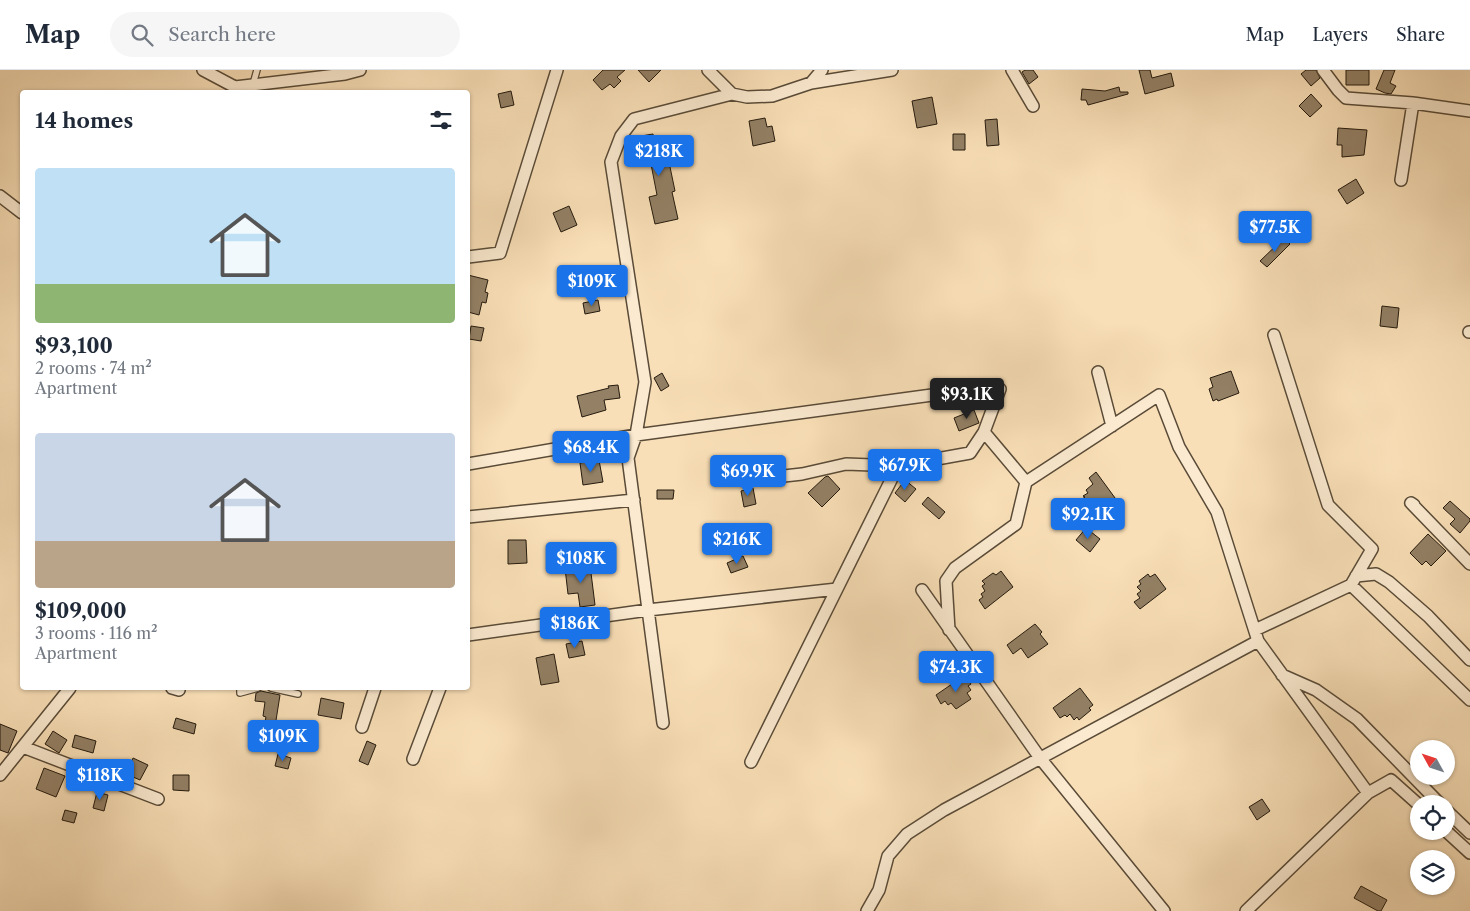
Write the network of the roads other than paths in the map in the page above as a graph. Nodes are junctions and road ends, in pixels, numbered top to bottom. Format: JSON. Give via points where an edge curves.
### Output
{"nodes":[{"id":1,"x":202,"y":70,"type":"edge"},
{"id":2,"x":257,"y":70,"type":"edge"},
{"id":3,"x":360,"y":70,"type":"edge"},
{"id":4,"x":557,"y":70,"type":"edge"},
{"id":5,"x":708,"y":70,"type":"edge"},
{"id":6,"x":822,"y":70,"type":"edge"},
{"id":7,"x":892,"y":70,"type":"edge"},
{"id":8,"x":1012,"y":70,"type":"edge"},
{"id":9,"x":1323,"y":70,"type":"edge"},
{"id":10,"x":811,"y":83,"type":"junction"},
{"id":11,"x":252,"y":88,"type":"edge"},
{"id":12,"x":732,"y":94,"type":"junction"},
{"id":13,"x":1413,"y":103,"type":"junction"},
{"id":14,"x":1033,"y":106,"type":"dead end"},
{"id":15,"x":1470,"y":111,"type":"edge"},
{"id":16,"x":1401,"y":180,"type":"dead end"},
{"id":17,"x":0,"y":196,"type":"edge"},
{"id":18,"x":20,"y":211,"type":"edge"},
{"id":19,"x":470,"y":257,"type":"edge"},
{"id":20,"x":1274,"y":335,"type":"dead end"},
{"id":21,"x":1098,"y":372,"type":"dead end"},
{"id":22,"x":1000,"y":389,"type":"dead end"},
{"id":23,"x":932,"y":395,"type":"dead end"},
{"id":24,"x":1112,"y":426,"type":"junction"},
{"id":25,"x":984,"y":432,"type":"junction"},
{"id":26,"x":636,"y":435,"type":"junction"},
{"id":27,"x":470,"y":464,"type":"edge"},
{"id":28,"x":898,"y":466,"type":"junction"},
{"id":29,"x":775,"y":477,"type":"dead end"},
{"id":30,"x":1026,"y":482,"type":"junction"},
{"id":31,"x":634,"y":500,"type":"junction"},
{"id":32,"x":1414,"y":505,"type":"dead end"},
{"id":33,"x":470,"y":517,"type":"edge"},
{"id":34,"x":1470,"y":564,"type":"edge"},
{"id":35,"x":1354,"y":581,"type":"junction"},
{"id":36,"x":837,"y":589,"type":"junction"},
{"id":37,"x":922,"y":590,"type":"dead end"},
{"id":38,"x":648,"y":610,"type":"junction"},
{"id":39,"x":949,"y":630,"type":"junction"},
{"id":40,"x":470,"y":635,"type":"edge"},
{"id":41,"x":1256,"y":635,"type":"junction"},
{"id":42,"x":1470,"y":660,"type":"edge"},
{"id":43,"x":1282,"y":675,"type":"junction"},
{"id":44,"x":68,"y":690,"type":"edge"},
{"id":45,"x":240,"y":690,"type":"edge"},
{"id":46,"x":252,"y":690,"type":"edge"},
{"id":47,"x":280,"y":690,"type":"edge"},
{"id":48,"x":374,"y":690,"type":"edge"},
{"id":49,"x":439,"y":690,"type":"edge"},
{"id":50,"x":298,"y":694,"type":"dead end"},
{"id":51,"x":1470,"y":700,"type":"edge"},
{"id":52,"x":663,"y":723,"type":"dead end"},
{"id":53,"x":362,"y":727,"type":"dead end"},
{"id":54,"x":23,"y":747,"type":"junction"},
{"id":55,"x":1040,"y":758,"type":"junction"},
{"id":56,"x":413,"y":760,"type":"dead end"},
{"id":57,"x":751,"y":762,"type":"dead end"},
{"id":58,"x":0,"y":775,"type":"edge"},
{"id":59,"x":1368,"y":793,"type":"junction"},
{"id":60,"x":1431,"y":795,"type":"edge"},
{"id":61,"x":1410,"y":797,"type":"edge"},
{"id":62,"x":158,"y":799,"type":"dead end"},
{"id":63,"x":1455,"y":819,"type":"edge"},
{"id":64,"x":1470,"y":833,"type":"edge"},
{"id":65,"x":1455,"y":839,"type":"edge"},
{"id":66,"x":1470,"y":853,"type":"edge"},
{"id":67,"x":1250,"y":907,"type":"edge"},
{"id":68,"x":867,"y":911,"type":"edge"},
{"id":69,"x":1164,"y":911,"type":"edge"},
{"id":70,"x":1264,"y":911,"type":"edge"}],
"edges":[{"from":1,"to":11,"type":"street","via":[[234,87]]},
{"from":2,"to":11,"type":"lane"},
{"from":3,"to":11,"type":"street"},
{"from":4,"to":19,"type":"street","via":[[500,253]]},
{"from":5,"to":12,"type":"street"},
{"from":6,"to":10,"type":"street"},
{"from":7,"to":10,"type":"street"},
{"from":8,"to":14,"type":"street"},
{"from":9,"to":13,"type":"street","via":[[1346,98]]},
{"from":10,"to":12,"type":"street","via":[[772,96]]},
{"from":12,"to":26,"type":"street","via":[[634,119],[620,136],[611,162],[645,382]]},
{"from":13,"to":15,"type":"street"},
{"from":13,"to":16,"type":"street"},
{"from":17,"to":18,"type":"street"},
{"from":20,"to":35,"type":"street","via":[[1328,504],[1372,549]]},
{"from":21,"to":24,"type":"street"},
{"from":22,"to":25,"type":"street"},
{"from":23,"to":26,"type":"street"},
{"from":24,"to":30,"type":"street"},
{"from":24,"to":41,"type":"street","via":[[1159,396],[1179,447],[1217,512]]},
{"from":25,"to":28,"type":"street","via":[[970,453]]},
{"from":25,"to":30,"type":"street"},
{"from":26,"to":27,"type":"street"},
{"from":26,"to":31,"type":"street","via":[[628,458]]},
{"from":28,"to":29,"type":"street","via":[[846,464]]},
{"from":28,"to":36,"type":"street"},
{"from":30,"to":39,"type":"street","via":[[1016,524],[955,568],[946,580]]},
{"from":31,"to":33,"type":"street"},
{"from":31,"to":38,"type":"street"},
{"from":32,"to":34,"type":"street","via":[[1411,503]]},
{"from":35,"to":41,"type":"street"},
{"from":35,"to":42,"type":"street","via":[[1376,574],[1389,582],[1428,616]]},
{"from":35,"to":51,"type":"street"},
{"from":36,"to":38,"type":"street"},
{"from":36,"to":57,"type":"street"},
{"from":37,"to":39,"type":"street"},
{"from":38,"to":40,"type":"street"},
{"from":38,"to":52,"type":"street"},
{"from":39,"to":55,"type":"street"},
{"from":41,"to":43,"type":"street"},
{"from":41,"to":55,"type":"street"},
{"from":43,"to":59,"type":"street"},
{"from":43,"to":60,"type":"street","via":[[1316,690],[1357,719]]},
{"from":44,"to":54,"type":"street"},
{"from":45,"to":46,"type":"lane","via":[[240,694]]},
{"from":47,"to":50,"type":"lane"},
{"from":48,"to":53,"type":"street"},
{"from":49,"to":56,"type":"street"},
{"from":54,"to":58,"type":"street"},
{"from":54,"to":62,"type":"street"},
{"from":55,"to":68,"type":"street","via":[[907,834],[888,856],[879,890]]},
{"from":55,"to":69,"type":"street"},
{"from":59,"to":61,"type":"street","via":[[1391,780]]},
{"from":59,"to":67,"type":"street"},
{"from":63,"to":64,"type":"street"},
{"from":65,"to":66,"type":"street"},
{"from":67,"to":70,"type":"street"}]}
